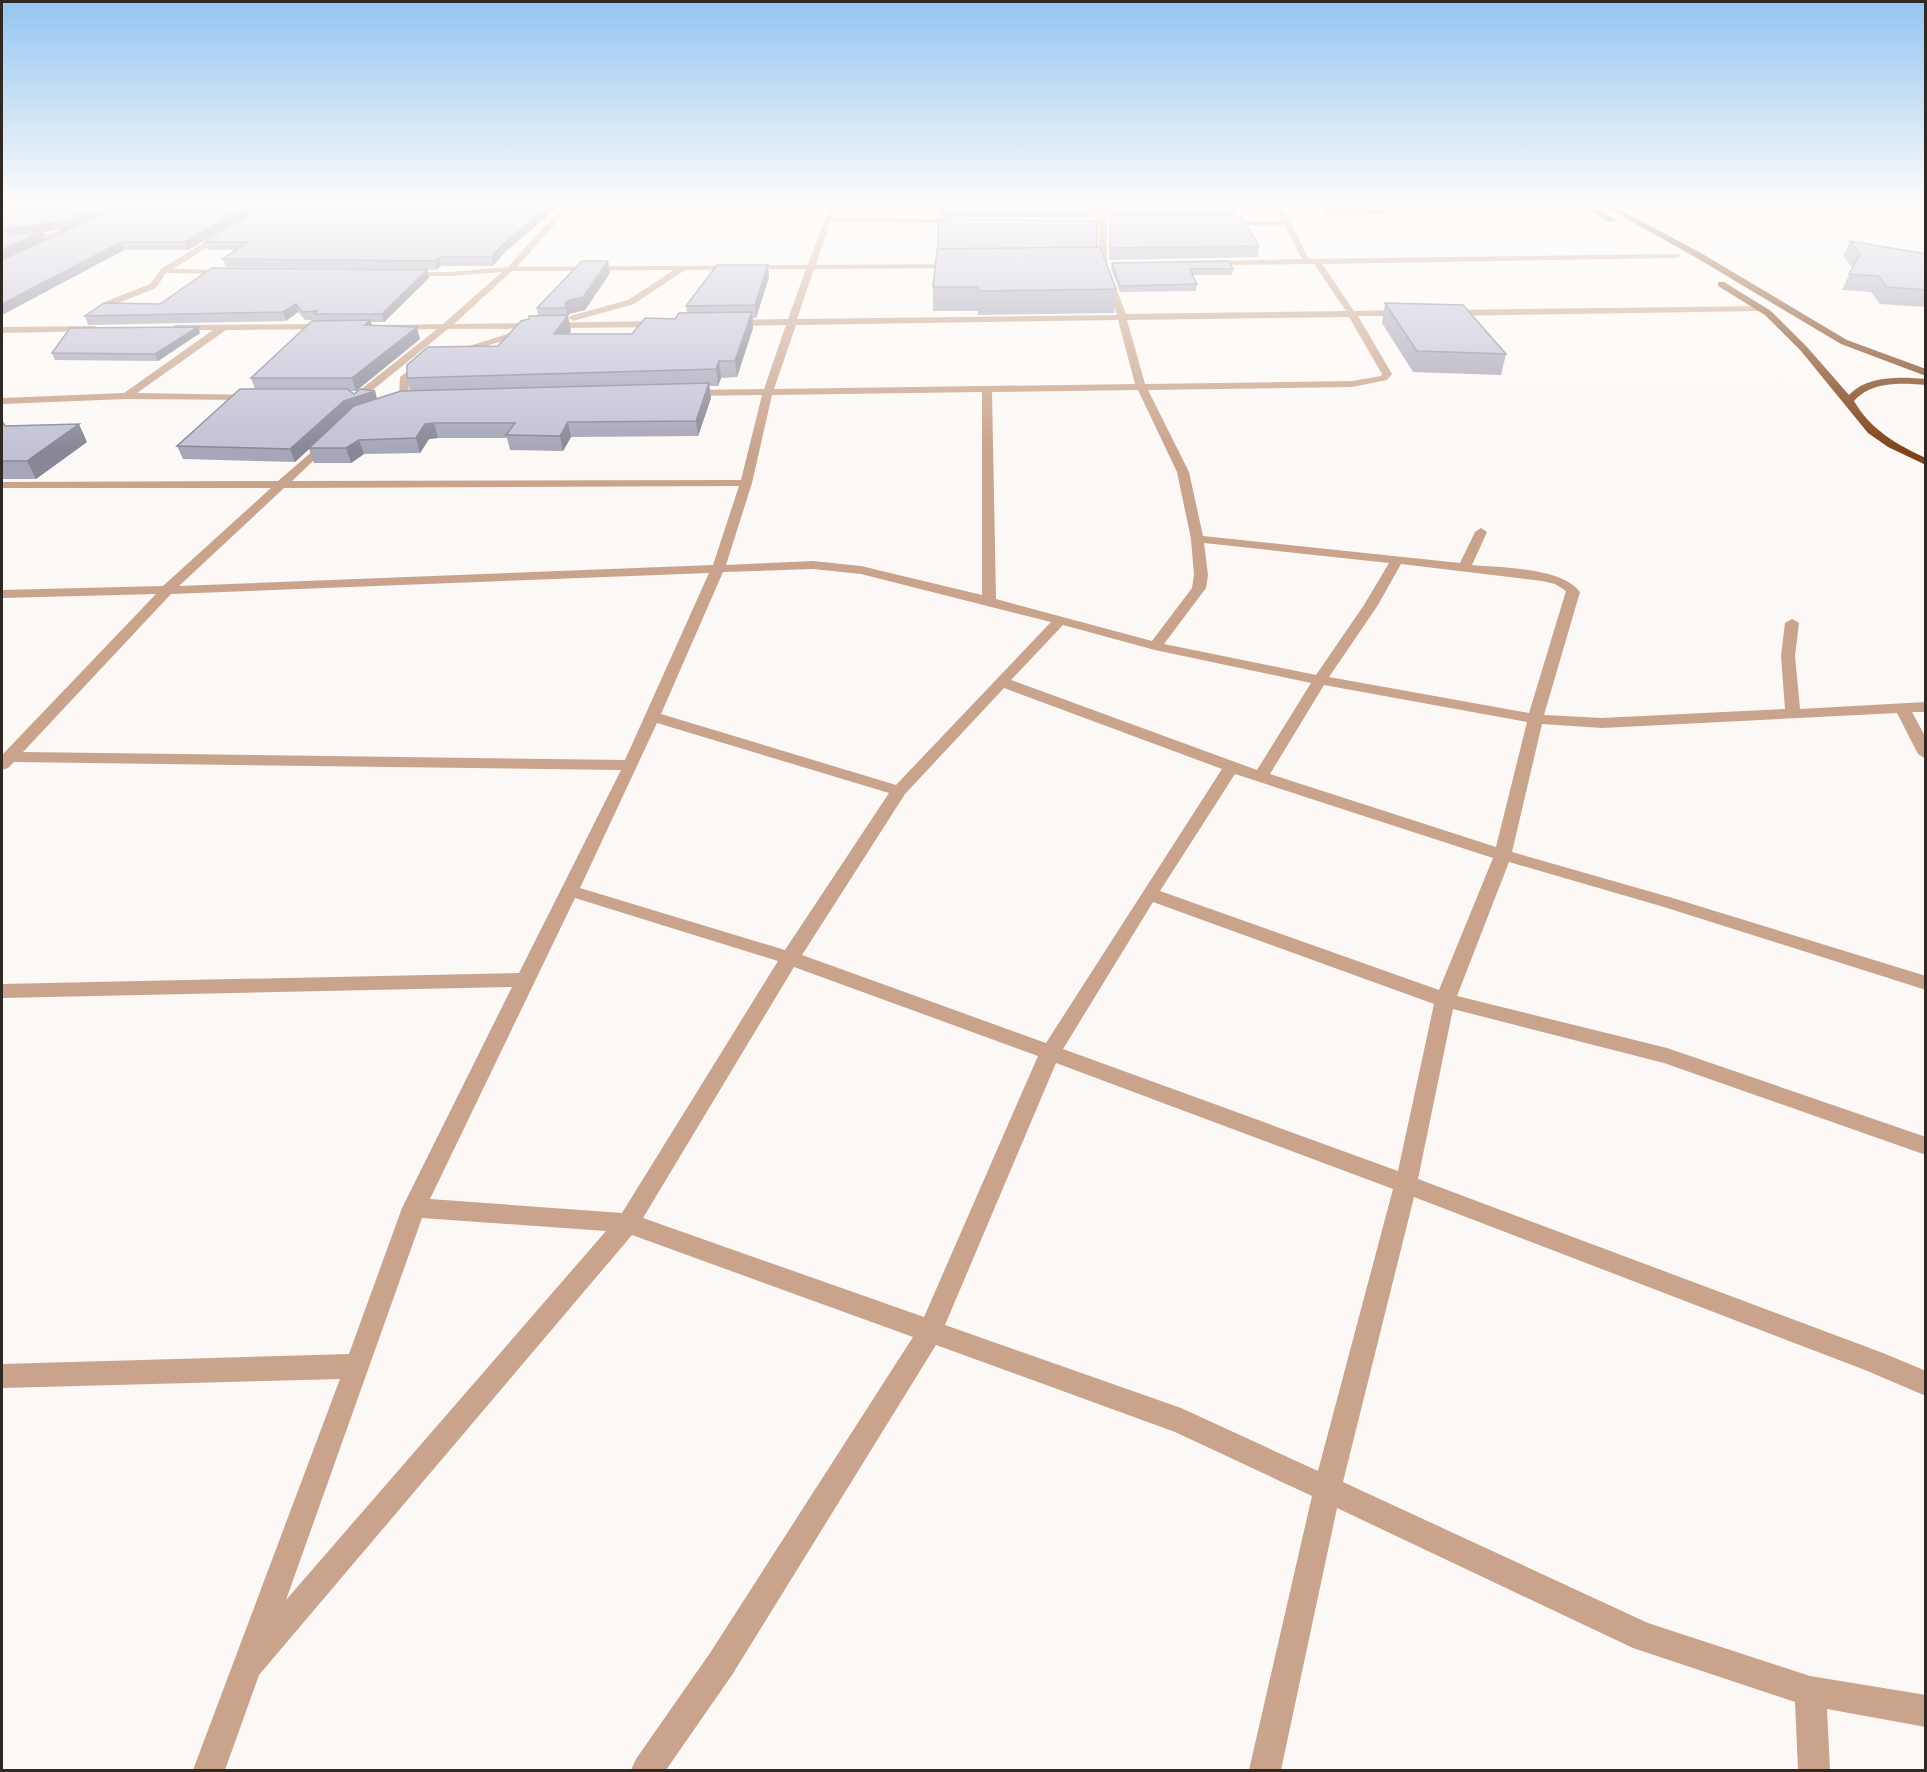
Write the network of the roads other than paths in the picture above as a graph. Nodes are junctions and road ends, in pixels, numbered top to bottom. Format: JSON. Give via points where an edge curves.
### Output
{"nodes":[{"id":1,"x":151,"y":287,"type":"edge"},
{"id":2,"x":490,"y":287,"type":"edge"},
{"id":3,"x":655,"y":287,"type":"edge"},
{"id":4,"x":806,"y":287,"type":"edge"},
{"id":5,"x":1111,"y":287,"type":"edge"},
{"id":6,"x":1331,"y":287,"type":"edge"},
{"id":7,"x":1726,"y":287,"type":"edge"},
{"id":8,"x":1751,"y":287,"type":"edge"},
{"id":9,"x":1761,"y":308,"type":"junction"},
{"id":10,"x":1422,"y":313,"type":"edge"},
{"id":11,"x":1434,"y":313,"type":"edge"},
{"id":12,"x":1352,"y":314,"type":"junction"},
{"id":13,"x":1122,"y":317,"type":"junction"},
{"id":14,"x":794,"y":322,"type":"junction"},
{"id":15,"x":722,"y":323,"type":"edge"},
{"id":16,"x":674,"y":324,"type":"edge"},
{"id":17,"x":543,"y":326,"type":"junction"},
{"id":18,"x":340,"y":327,"type":"edge"},
{"id":19,"x":387,"y":327,"type":"edge"},
{"id":20,"x":445,"y":327,"type":"junction"},
{"id":21,"x":165,"y":328,"type":"edge"},
{"id":22,"x":223,"y":328,"type":"junction"},
{"id":23,"x":71,"y":329,"type":"junction"},
{"id":24,"x":106,"y":329,"type":"edge"},
{"id":25,"x":2,"y":330,"type":"edge"},
{"id":26,"x":1926,"y":374,"type":"edge"},
{"id":27,"x":1926,"y":382,"type":"edge"},
{"id":28,"x":1141,"y":386,"type":"junction"},
{"id":29,"x":987,"y":389,"type":"junction"},
{"id":30,"x":768,"y":391,"type":"junction"},
{"id":31,"x":674,"y":393,"type":"edge"},
{"id":32,"x":127,"y":396,"type":"junction"},
{"id":33,"x":348,"y":396,"type":"edge"},
{"id":34,"x":266,"y":397,"type":"edge"},
{"id":35,"x":371,"y":397,"type":"junction"},
{"id":36,"x":404,"y":400,"type":"junction"},
{"id":37,"x":416,"y":400,"type":"edge"},
{"id":38,"x":2,"y":401,"type":"edge"},
{"id":39,"x":1850,"y":401,"type":"junction"},
{"id":40,"x":337,"y":433,"type":"edge"},
{"id":41,"x":1926,"y":462,"type":"edge"},
{"id":42,"x":746,"y":483,"type":"junction"},
{"id":43,"x":280,"y":486,"type":"junction"},
{"id":44,"x":3,"y":487,"type":"edge"},
{"id":45,"x":1481,"y":532,"type":"dead end"},
{"id":46,"x":1197,"y":539,"type":"junction"},
{"id":47,"x":1396,"y":561,"type":"junction"},
{"id":48,"x":718,"y":568,"type":"junction"},
{"id":49,"x":1464,"y":568,"type":"junction"},
{"id":50,"x":167,"y":590,"type":"junction"},
{"id":51,"x":2,"y":594,"type":"edge"},
{"id":52,"x":989,"y":601,"type":"junction"},
{"id":53,"x":1060,"y":620,"type":"junction"},
{"id":54,"x":1792,"y":623,"type":"dead end"},
{"id":55,"x":1155,"y":646,"type":"junction"},
{"id":56,"x":1320,"y":680,"type":"junction"},
{"id":57,"x":1002,"y":682,"type":"junction"},
{"id":58,"x":1902,"y":707,"type":"junction"},
{"id":59,"x":1926,"y":707,"type":"edge"},
{"id":60,"x":1793,"y":712,"type":"junction"},
{"id":61,"x":654,"y":717,"type":"junction"},
{"id":62,"x":1535,"y":719,"type":"junction"},
{"id":63,"x":1926,"y":754,"type":"edge"},
{"id":64,"x":5,"y":761,"type":"edge"},
{"id":65,"x":631,"y":765,"type":"junction"},
{"id":66,"x":1231,"y":767,"type":"junction"},
{"id":67,"x":1261,"y":776,"type":"junction"},
{"id":68,"x":899,"y":791,"type":"junction"},
{"id":69,"x":1503,"y":855,"type":"junction"},
{"id":70,"x":571,"y":891,"type":"junction"},
{"id":71,"x":1149,"y":894,"type":"junction"},
{"id":72,"x":790,"y":958,"type":"junction"},
{"id":73,"x":526,"y":980,"type":"junction"},
{"id":74,"x":1926,"y":983,"type":"edge"},
{"id":75,"x":2,"y":991,"type":"edge"},
{"id":76,"x":1445,"y":1000,"type":"junction"},
{"id":77,"x":1050,"y":1053,"type":"junction"},
{"id":78,"x":1926,"y":1146,"type":"edge"},
{"id":79,"x":1406,"y":1184,"type":"junction"},
{"id":80,"x":414,"y":1208,"type":"junction"},
{"id":81,"x":628,"y":1223,"type":"junction"},
{"id":82,"x":930,"y":1332,"type":"junction"},
{"id":83,"x":358,"y":1366,"type":"junction"},
{"id":84,"x":2,"y":1376,"type":"edge"},
{"id":85,"x":1926,"y":1384,"type":"edge"},
{"id":86,"x":1327,"y":1489,"type":"junction"},
{"id":87,"x":243,"y":1674,"type":"junction"},
{"id":88,"x":1810,"y":1691,"type":"junction"},
{"id":89,"x":1926,"y":1711,"type":"edge"},
{"id":90,"x":209,"y":1770,"type":"edge"},
{"id":91,"x":647,"y":1770,"type":"edge"},
{"id":92,"x":1265,"y":1770,"type":"edge"},
{"id":93,"x":1814,"y":1770,"type":"edge"}],
"edges":[{"from":1,"to":23,"type":"street","via":[[110,303]]},
{"from":2,"to":20,"type":"street"},
{"from":3,"to":17,"type":"street","via":[[631,302]]},
{"from":4,"to":14,"type":"street"},
{"from":5,"to":13,"type":"street"},
{"from":6,"to":12,"type":"street"},
{"from":7,"to":9,"type":"highway"},
{"from":8,"to":26,"type":"highway","via":[[1844,342]]},
{"from":9,"to":11,"type":"street"},
{"from":9,"to":39,"type":"highway"},
{"from":10,"to":12,"type":"street"},
{"from":12,"to":13,"type":"street"},
{"from":12,"to":28,"type":"street","via":[[1387,374],[1384,378],[1352,384]]},
{"from":13,"to":14,"type":"street"},
{"from":13,"to":28,"type":"street"},
{"from":14,"to":15,"type":"street"},
{"from":14,"to":30,"type":"street"},
{"from":16,"to":17,"type":"street"},
{"from":17,"to":20,"type":"street"},
{"from":17,"to":36,"type":"street","via":[[428,359],[404,379]]},
{"from":18,"to":22,"type":"street"},
{"from":19,"to":20,"type":"street"},
{"from":20,"to":35,"type":"street"},
{"from":21,"to":22,"type":"street"},
{"from":22,"to":32,"type":"street"},
{"from":23,"to":24,"type":"street"},
{"from":23,"to":25,"type":"street"},
{"from":27,"to":39,"type":"highway","via":[[1868,386]]},
{"from":28,"to":29,"type":"street"},
{"from":28,"to":46,"type":"street","via":[[1183,472]]},
{"from":29,"to":30,"type":"street"},
{"from":29,"to":52,"type":"street"},
{"from":30,"to":31,"type":"street"},
{"from":30,"to":42,"type":"street"},
{"from":32,"to":34,"type":"street"},
{"from":32,"to":38,"type":"street"},
{"from":33,"to":35,"type":"street"},
{"from":35,"to":36,"type":"street"},
{"from":35,"to":36,"type":"street","via":[[354,417]]},
{"from":36,"to":37,"type":"street"},
{"from":39,"to":41,"type":"highway","via":[[1855,414],[1871,430]]},
{"from":40,"to":43,"type":"street"},
{"from":42,"to":43,"type":"street"},
{"from":42,"to":48,"type":"street"},
{"from":43,"to":44,"type":"street"},
{"from":43,"to":50,"type":"street"},
{"from":45,"to":49,"type":"street"},
{"from":46,"to":47,"type":"street","via":[[1318,549]]},
{"from":46,"to":55,"type":"street","via":[[1199,588]]},
{"from":47,"to":49,"type":"street"},
{"from":47,"to":56,"type":"street"},
{"from":48,"to":50,"type":"street"},
{"from":48,"to":52,"type":"street","via":[[813,565],[861,570]]},
{"from":48,"to":61,"type":"street"},
{"from":49,"to":62,"type":"street","via":[[1558,580],[1573,592]]},
{"from":50,"to":51,"type":"street"},
{"from":50,"to":64,"type":"street"},
{"from":52,"to":53,"type":"street"},
{"from":53,"to":55,"type":"street"},
{"from":53,"to":57,"type":"street"},
{"from":54,"to":60,"type":"street","via":[[1788,656]]},
{"from":55,"to":56,"type":"street"},
{"from":56,"to":62,"type":"street"},
{"from":56,"to":67,"type":"street"},
{"from":57,"to":66,"type":"street"},
{"from":57,"to":68,"type":"street"},
{"from":58,"to":59,"type":"street"},
{"from":58,"to":60,"type":"street"},
{"from":58,"to":63,"type":"street"},
{"from":60,"to":62,"type":"street","via":[[1602,723]]},
{"from":61,"to":65,"type":"street"},
{"from":61,"to":68,"type":"street"},
{"from":62,"to":69,"type":"street"},
{"from":64,"to":65,"type":"street"},
{"from":65,"to":70,"type":"street"},
{"from":66,"to":67,"type":"street"},
{"from":66,"to":71,"type":"street"},
{"from":67,"to":69,"type":"street"},
{"from":68,"to":72,"type":"street"},
{"from":69,"to":74,"type":"street"},
{"from":69,"to":76,"type":"street"},
{"from":70,"to":72,"type":"street"},
{"from":70,"to":73,"type":"street"},
{"from":71,"to":76,"type":"street"},
{"from":71,"to":77,"type":"street"},
{"from":72,"to":77,"type":"street"},
{"from":72,"to":81,"type":"street"},
{"from":73,"to":75,"type":"street"},
{"from":73,"to":80,"type":"street"},
{"from":76,"to":78,"type":"street","via":[[1667,1056]]},
{"from":76,"to":79,"type":"street"},
{"from":77,"to":79,"type":"street"},
{"from":77,"to":82,"type":"street"},
{"from":79,"to":85,"type":"street"},
{"from":79,"to":86,"type":"street"},
{"from":80,"to":81,"type":"street"},
{"from":80,"to":83,"type":"street"},
{"from":81,"to":82,"type":"street"},
{"from":81,"to":87,"type":"street"},
{"from":82,"to":86,"type":"street","via":[[1181,1421]]},
{"from":82,"to":91,"type":"street","via":[[721,1664]]},
{"from":83,"to":84,"type":"street"},
{"from":83,"to":87,"type":"street"},
{"from":86,"to":88,"type":"street","via":[[1644,1637]]},
{"from":86,"to":92,"type":"street"},
{"from":87,"to":90,"type":"street"},
{"from":88,"to":89,"type":"street"},
{"from":88,"to":93,"type":"street"}]}
